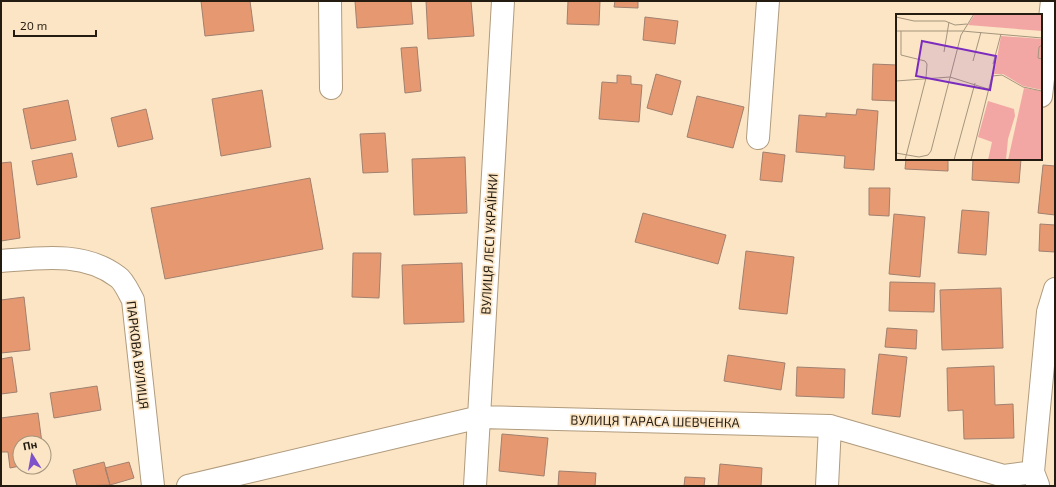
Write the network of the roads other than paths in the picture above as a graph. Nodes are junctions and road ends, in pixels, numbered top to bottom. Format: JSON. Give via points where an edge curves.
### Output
{"nodes":[{"id":1,"x":330,"y":1,"type":"edge"},
{"id":2,"x":503,"y":1,"type":"edge"},
{"id":3,"x":768,"y":1,"type":"edge"},
{"id":4,"x":1052,"y":1,"type":"edge"},
{"id":5,"x":1042,"y":87,"type":"edge"},
{"id":6,"x":331,"y":88,"type":"dead end"},
{"id":7,"x":758,"y":138,"type":"dead end"},
{"id":8,"x":1,"y":261,"type":"edge"},
{"id":9,"x":1055,"y":289,"type":"edge"},
{"id":10,"x":480,"y":417,"type":"junction"},
{"id":11,"x":830,"y":426,"type":"junction"},
{"id":12,"x":1036,"y":479,"type":"edge"},
{"id":13,"x":153,"y":486,"type":"edge"},
{"id":14,"x":188,"y":486,"type":"edge"},
{"id":15,"x":475,"y":486,"type":"edge"},
{"id":16,"x":827,"y":486,"type":"edge"}],
"edges":[{"from":1,"to":6,"type":"street"},
{"from":2,"to":10,"type":"street","name":"ВУЛИЦЯ ЛЕСІ УКРАЇНКИ"},
{"from":3,"to":7,"type":"street"},
{"from":4,"to":5,"type":"street"},
{"from":8,"to":13,"type":"street","name":"ПАРКОВА ВУЛИЦЯ","via":[[51,257],[88,261],[119,277],[133,300]]},
{"from":9,"to":12,"type":"street","via":[[1048,312]]},
{"from":10,"to":11,"type":"street","name":"ВУЛИЦЯ ТАРАСА ШЕВЧЕНКА"},
{"from":10,"to":14,"type":"street","name":"ВУЛИЦЯ ТАРАСА ШЕВЧЕНКА"},
{"from":10,"to":15,"type":"street","name":"ВУЛИЦЯ ЛЕСІ УКРАЇНКИ"},
{"from":11,"to":12,"type":"street","name":"ВУЛИЦЯ ТАРАСА ШЕВЧЕНКА","via":[[1004,476]]},
{"from":11,"to":16,"type":"street"}]}
